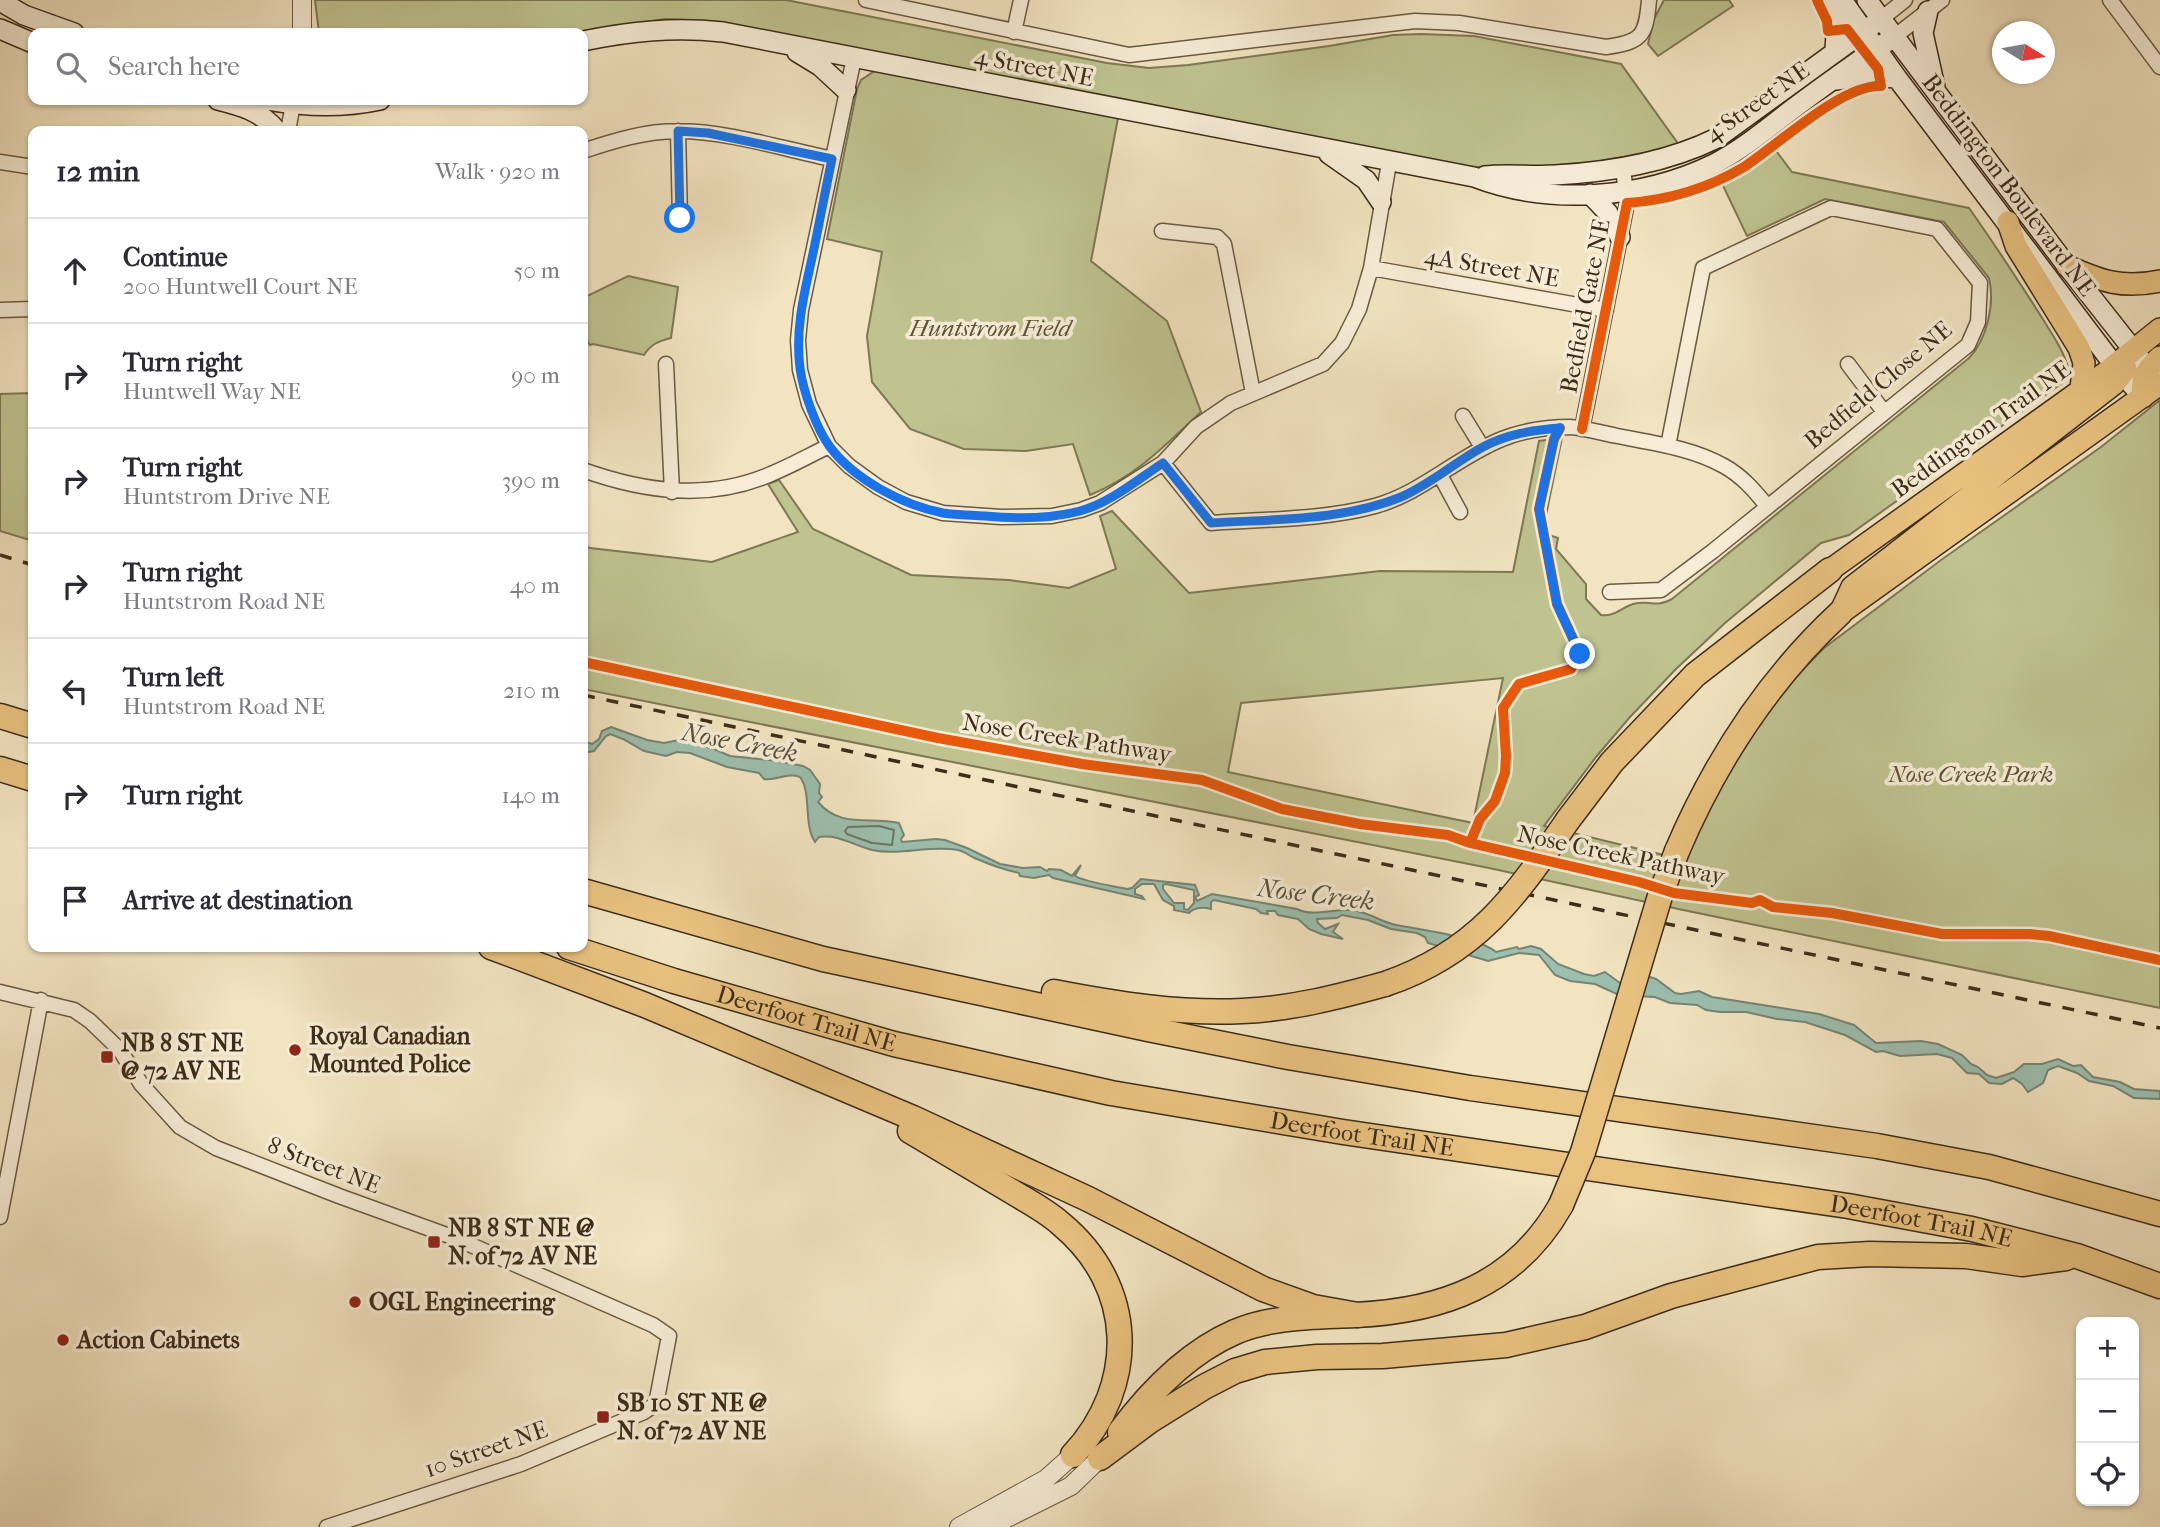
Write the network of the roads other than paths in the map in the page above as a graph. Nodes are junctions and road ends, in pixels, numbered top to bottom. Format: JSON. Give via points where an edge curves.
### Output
{"nodes":[{"id":1,"x":866,"y":0,"type":"edge"},
{"id":2,"x":1021,"y":0,"type":"edge"},
{"id":3,"x":1649,"y":0,"type":"edge"},
{"id":4,"x":1830,"y":0,"type":"edge"},
{"id":5,"x":1842,"y":0,"type":"edge"},
{"id":6,"x":1867,"y":0,"type":"edge"},
{"id":7,"x":1905,"y":0,"type":"edge"},
{"id":8,"x":2110,"y":0,"type":"edge"},
{"id":9,"x":0,"y":1,"type":"edge"},
{"id":10,"x":1935,"y":6,"type":"edge"},
{"id":11,"x":1873,"y":25,"type":"junction"},
{"id":12,"x":60,"y":28,"type":"edge"},
{"id":13,"x":0,"y":29,"type":"edge"},
{"id":14,"x":1014,"y":32,"type":"junction"},
{"id":15,"x":1894,"y":37,"type":"junction"},
{"id":16,"x":588,"y":40,"type":"edge"},
{"id":17,"x":28,"y":41,"type":"edge"},
{"id":18,"x":778,"y":42,"type":"junction"},
{"id":19,"x":1877,"y":49,"type":"junction"},
{"id":20,"x":1835,"y":50,"type":"junction"},
{"id":21,"x":853,"y":58,"type":"junction"},
{"id":22,"x":2160,"y":67,"type":"edge"},
{"id":23,"x":1897,"y":78,"type":"junction"},
{"id":24,"x":1831,"y":80,"type":"junction"},
{"id":25,"x":846,"y":90,"type":"junction"},
{"id":26,"x":1937,"y":95,"type":"junction"},
{"id":27,"x":239,"y":105,"type":"edge"},
{"id":28,"x":292,"y":105,"type":"edge"},
{"id":29,"x":337,"y":105,"type":"edge"},
{"id":30,"x":357,"y":105,"type":"edge"},
{"id":31,"x":272,"y":126,"type":"edge"},
{"id":32,"x":289,"y":126,"type":"edge"},
{"id":33,"x":678,"y":131,"type":"junction"},
{"id":34,"x":1320,"y":147,"type":"junction"},
{"id":35,"x":588,"y":150,"type":"edge"},
{"id":36,"x":832,"y":159,"type":"junction"},
{"id":37,"x":0,"y":162,"type":"edge"},
{"id":38,"x":1390,"y":163,"type":"junction"},
{"id":39,"x":28,"y":166,"type":"edge"},
{"id":40,"x":1623,"y":168,"type":"junction"},
{"id":41,"x":1474,"y":177,"type":"junction"},
{"id":42,"x":1626,"y":191,"type":"junction"},
{"id":43,"x":1590,"y":194,"type":"junction"},
{"id":44,"x":1381,"y":202,"type":"junction"},
{"id":45,"x":680,"y":218,"type":"dead end"},
{"id":46,"x":2008,"y":222,"type":"junction"},
{"id":47,"x":1163,"y":232,"type":"dead end"},
{"id":48,"x":1620,"y":237,"type":"junction"},
{"id":49,"x":2067,"y":266,"type":"junction"},
{"id":50,"x":1371,"y":268,"type":"junction"},
{"id":51,"x":2160,"y":281,"type":"edge"},
{"id":52,"x":0,"y":310,"type":"edge"},
{"id":53,"x":28,"y":310,"type":"edge"},
{"id":54,"x":1606,"y":310,"type":"junction"},
{"id":55,"x":2160,"y":329,"type":"edge"},
{"id":56,"x":2133,"y":350,"type":"junction"},
{"id":57,"x":666,"y":364,"type":"dead end"},
{"id":58,"x":1848,"y":364,"type":"dead end"},
{"id":59,"x":2119,"y":370,"type":"junction"},
{"id":60,"x":2154,"y":378,"type":"edge"},
{"id":61,"x":2081,"y":388,"type":"junction"},
{"id":62,"x":1252,"y":393,"type":"junction"},
{"id":63,"x":1884,"y":412,"type":"junction"},
{"id":64,"x":1463,"y":416,"type":"dead end"},
{"id":65,"x":1582,"y":429,"type":"junction"},
{"id":66,"x":829,"y":446,"type":"junction"},
{"id":67,"x":1668,"y":446,"type":"junction"},
{"id":68,"x":1482,"y":447,"type":"junction"},
{"id":69,"x":1163,"y":463,"type":"junction"},
{"id":70,"x":588,"y":472,"type":"edge"},
{"id":71,"x":1440,"y":475,"type":"junction"},
{"id":72,"x":673,"y":492,"type":"junction"},
{"id":73,"x":1767,"y":506,"type":"junction"},
{"id":74,"x":1460,"y":512,"type":"dead end"},
{"id":75,"x":1830,"y":570,"type":"joint"},
{"id":76,"x":1610,"y":592,"type":"dead end"},
{"id":77,"x":1840,"y":613,"type":"junction"},
{"id":78,"x":0,"y":716,"type":"edge"},
{"id":79,"x":28,"y":724,"type":"edge"},
{"id":80,"x":0,"y":769,"type":"edge"},
{"id":81,"x":28,"y":777,"type":"edge"},
{"id":82,"x":588,"y":893,"type":"edge"},
{"id":83,"x":588,"y":893,"type":"edge"},
{"id":84,"x":504,"y":952,"type":"edge"},
{"id":85,"x":584,"y":952,"type":"edge"},
{"id":86,"x":0,"y":992,"type":"edge"},
{"id":87,"x":41,"y":1000,"type":"junction"},
{"id":88,"x":800,"y":1069,"type":"junction"},
{"id":89,"x":2160,"y":1214,"type":"edge"},
{"id":90,"x":0,"y":1217,"type":"edge"},
{"id":91,"x":2077,"y":1256,"type":"junction"},
{"id":92,"x":2160,"y":1286,"type":"edge"},
{"id":93,"x":1358,"y":1315,"type":"junction"},
{"id":94,"x":656,"y":1404,"type":"joint"},
{"id":95,"x":1073,"y":1455,"type":"joint"},
{"id":96,"x":1100,"y":1458,"type":"junction"},
{"id":97,"x":327,"y":1527,"type":"edge"},
{"id":98,"x":959,"y":1527,"type":"edge"},
{"id":99,"x":976,"y":1527,"type":"edge"}],
"edges":[{"from":1,"to":14,"type":"street"},
{"from":2,"to":14,"type":"street"},
{"from":3,"to":14,"type":"street","via":[[1642,33],[1631,44],[1606,47],[1459,23],[1415,21],[1129,55]]},
{"from":4,"to":20,"type":"main road","via":[[1837,19]]},
{"from":5,"to":11,"type":"main road","name":"Beddington Boulevard NE"},
{"from":6,"to":11,"type":"main road","name":"Beddington Boulevard NE"},
{"from":7,"to":11,"type":"street"},
{"from":8,"to":22,"type":"street"},
{"from":9,"to":12,"type":"main road"},
{"from":10,"to":15,"type":"street"},
{"from":10,"to":26,"type":"main road","via":[[1923,33]]},
{"from":11,"to":15,"type":"main road","name":"Beddington Boulevard NE"},
{"from":11,"to":19,"type":"main road","name":"Beddington Boulevard NE"},
{"from":11,"to":20,"type":"main road","name":"4 Street NE"},
{"from":13,"to":17,"type":"main road"},
{"from":15,"to":19,"type":"main road","name":"4 Street NE"},
{"from":15,"to":26,"type":"main road","name":"Beddington Boulevard NE"},
{"from":16,"to":18,"type":"main road","name":"4 Street NE","via":[[684,28]]},
{"from":18,"to":21,"type":"main road","name":"4 Street NE"},
{"from":18,"to":25,"type":"main road","via":[[820,66]]},
{"from":19,"to":23,"type":"main road","name":"Beddington Boulevard NE"},
{"from":19,"to":24,"type":"main road","name":"4 Street NE"},
{"from":20,"to":40,"type":"main road","name":"4 Street NE","via":[[1717,138],[1695,149]]},
{"from":21,"to":25,"type":"street"},
{"from":21,"to":34,"type":"main road","name":"4 Street NE"},
{"from":23,"to":24,"type":"main road"},
{"from":23,"to":46,"type":"main road","name":"Beddington Boulevard NE"},
{"from":24,"to":42,"type":"main road","name":"4 Street NE","via":[[1714,164]]},
{"from":25,"to":36,"type":"street"},
{"from":26,"to":49,"type":"main road","name":"Beddington Boulevard NE"},
{"from":27,"to":31,"type":"main road"},
{"from":28,"to":32,"type":"street"},
{"from":29,"to":30,"type":"main road"},
{"from":33,"to":35,"type":"street","via":[[618,140]]},
{"from":33,"to":36,"type":"street"},
{"from":33,"to":45,"type":"street"},
{"from":34,"to":38,"type":"main road","name":"4 Street NE"},
{"from":34,"to":44,"type":"main road","via":[[1366,180]]},
{"from":36,"to":66,"type":"street","via":[[798,340],[809,404]]},
{"from":37,"to":39,"type":"street"},
{"from":38,"to":41,"type":"main road","name":"4 Street NE"},
{"from":38,"to":44,"type":"street"},
{"from":40,"to":41,"type":"main road","name":"4 Street NE","via":[[1553,176]]},
{"from":40,"to":42,"type":"street","name":"Bedfield Gate NE"},
{"from":41,"to":43,"type":"main road","name":"4 Street NE","via":[[1532,192]]},
{"from":42,"to":43,"type":"main road","name":"4 Street NE"},
{"from":42,"to":48,"type":"street","name":"Bedfield Gate NE"},
{"from":43,"to":48,"type":"main road","via":[[1608,213]]},
{"from":44,"to":50,"type":"street"},
{"from":46,"to":59,"type":"main road","name":"Beddington Boulevard NE"},
{"from":46,"to":61,"type":"main road","via":[[2016,246],[2079,348],[2084,363]]},
{"from":47,"to":62,"type":"street","via":[[1217,237],[1224,244]]},
{"from":48,"to":54,"type":"street","name":"Bedfield Gate NE"},
{"from":49,"to":51,"type":"main road","via":[[2108,283],[2138,286]]},
{"from":49,"to":56,"type":"main road","name":"Beddington Boulevard NE"},
{"from":50,"to":54,"type":"street","name":"4A Street NE"},
{"from":50,"to":62,"type":"street","via":[[1359,309],[1330,357]]},
{"from":52,"to":53,"type":"street"},
{"from":54,"to":65,"type":"street","name":"Bedfield Gate NE"},
{"from":55,"to":56,"type":"main road"},
{"from":56,"to":59,"type":"main road"},
{"from":56,"to":60,"type":"main road","name":"Beddington Boulevard NE"},
{"from":57,"to":72,"type":"street"},
{"from":58,"to":63,"type":"street"},
{"from":59,"to":60,"type":"main road","name":"Beddington Boulevard NE"},
{"from":59,"to":61,"type":"main road","name":"Beddington Trail NE"},
{"from":59,"to":77,"type":"main road","via":[[1852,587]]},
{"from":60,"to":77,"type":"main road"},
{"from":61,"to":75,"type":"main road","name":"Beddington Trail NE"},
{"from":62,"to":69,"type":"street","via":[[1196,427]]},
{"from":63,"to":67,"type":"street","name":"Bedfield Close NE","via":[[1968,345],[1978,322],[1980,283],[1937,229],[1831,208],[1703,268]]},
{"from":63,"to":73,"type":"street","name":"Bedfield Close NE"},
{"from":64,"to":68,"type":"street"},
{"from":65,"to":67,"type":"street"},
{"from":65,"to":68,"type":"street","via":[[1536,430]]},
{"from":66,"to":69,"type":"street","via":[[849,466],[906,502],[943,513],[1001,517],[1081,510]]},
{"from":66,"to":72,"type":"street","via":[[769,475],[731,487]]},
{"from":67,"to":73,"type":"street","via":[[1722,464],[1753,488]]},
{"from":68,"to":71,"type":"street"},
{"from":69,"to":71,"type":"street","via":[[1211,523],[1375,506]]},
{"from":70,"to":72,"type":"street","via":[[620,483]]},
{"from":71,"to":74,"type":"street"},
{"from":73,"to":76,"type":"street","name":"Bedfield Close NE","via":[[1661,590]]},
{"from":75,"to":82,"type":"highway","bridge":true,"via":[[1695,675],[1612,762],[1524,883],[1478,933],[1430,966],[1385,984],[1263,1009],[1210,1012],[1146,1007],[1054,993],[644,899]]},
{"from":77,"to":93,"type":"highway","bridge":true,"via":[[1758,706],[1699,802],[1660,896],[1583,1152],[1561,1206],[1512,1264],[1469,1292],[1395,1312]]},
{"from":78,"to":79,"type":"highway"},
{"from":80,"to":81,"type":"highway"},
{"from":83,"to":89,"type":"highway","via":[[823,959],[1288,1058],[1914,1153],[2000,1169]]},
{"from":84,"to":88,"type":"highway"},
{"from":85,"to":91,"type":"highway","name":"Deerfoot Trail NE","via":[[894,1044],[1111,1093],[1848,1206],[1972,1229]]},
{"from":86,"to":87,"type":"street","name":"8 Street NE"},
{"from":87,"to":90,"type":"street"},
{"from":87,"to":94,"type":"street","name":"8 Street NE","via":[[74,1010],[90,1021],[120,1050],[141,1084],[180,1127],[216,1148],[455,1238],[653,1325],[669,1336]]},
{"from":88,"to":93,"type":"highway","via":[[1053,1182],[1263,1289],[1312,1307]]},
{"from":88,"to":95,"type":"highway","via":[[1034,1206],[1084,1246],[1113,1300],[1120,1349],[1108,1406]]},
{"from":91,"to":92,"type":"highway","name":"Deerfoot Trail NE"},
{"from":91,"to":96,"type":"highway","via":[[2022,1264],[1966,1256],[1818,1257],[1671,1296],[1586,1327],[1506,1345],[1265,1362],[1205,1387]]},
{"from":93,"to":96,"type":"highway","via":[[1277,1320],[1236,1332],[1193,1356],[1134,1413]]},
{"from":94,"to":97,"type":"street","name":"10 Street NE","via":[[521,1464]]},
{"from":95,"to":98,"type":"street","via":[[1046,1479]]},
{"from":96,"to":99,"type":"street","via":[[1071,1486],[997,1523]]}]}
